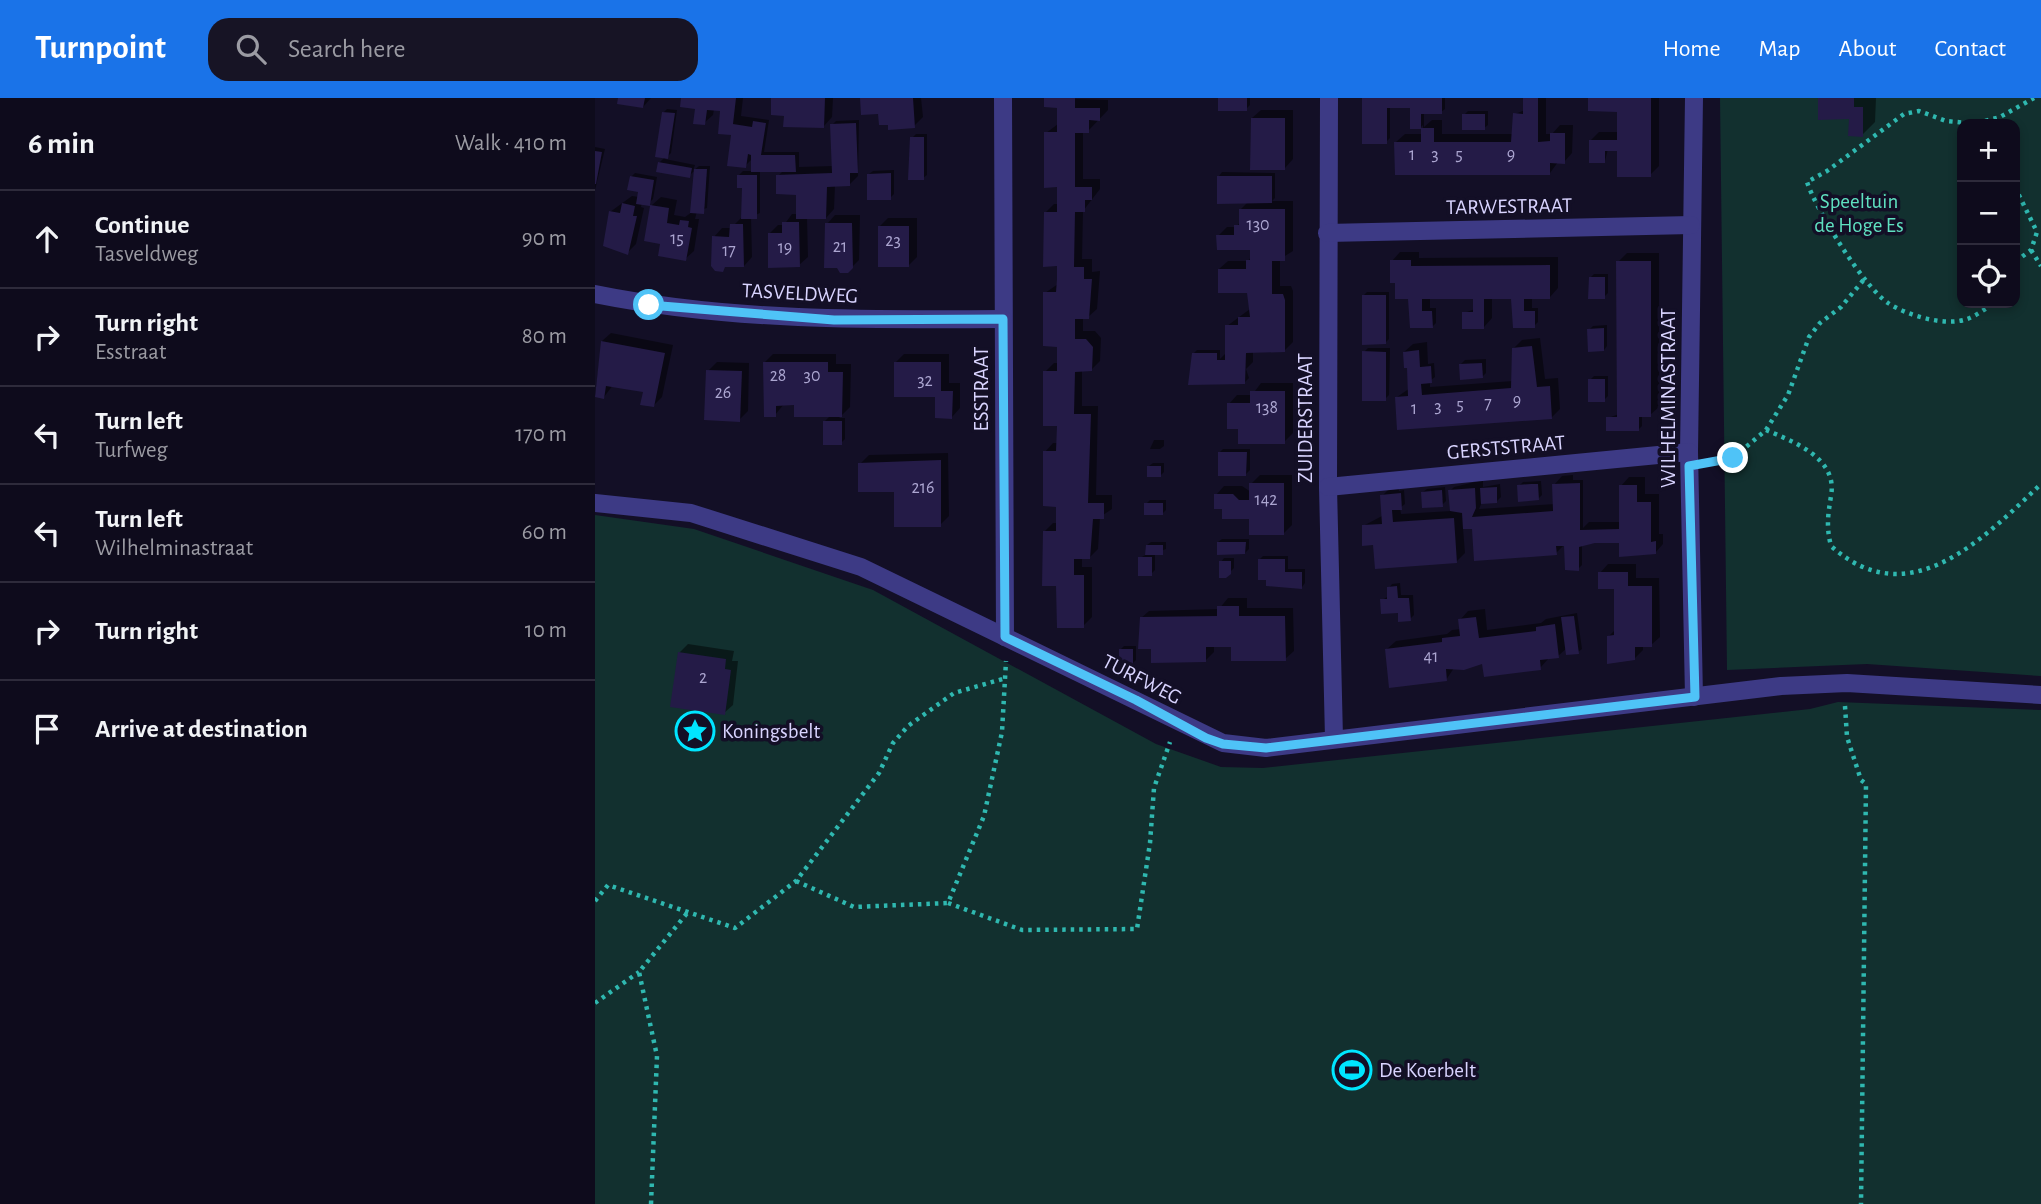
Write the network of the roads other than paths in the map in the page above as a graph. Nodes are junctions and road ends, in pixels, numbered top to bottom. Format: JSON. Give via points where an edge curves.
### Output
{"nodes":[{"id":1,"x":1003,"y":98,"type":"edge"},
{"id":2,"x":1329,"y":98,"type":"edge"},
{"id":3,"x":1694,"y":98,"type":"edge"},
{"id":4,"x":1691,"y":225,"type":"junction"},
{"id":5,"x":1327,"y":233,"type":"junction"},
{"id":6,"x":595,"y":294,"type":"edge"},
{"id":7,"x":1003,"y":319,"type":"junction"},
{"id":8,"x":1689,"y":459,"type":"junction"},
{"id":9,"x":1328,"y":487,"type":"junction"},
{"id":10,"x":595,"y":503,"type":"edge"},
{"id":11,"x":1005,"y":637,"type":"junction"},
{"id":12,"x":2041,"y":695,"type":"edge"},
{"id":13,"x":1695,"y":697,"type":"junction"},
{"id":14,"x":1333,"y":738,"type":"junction"}],
"edges":[{"from":1,"to":7,"type":"street","name":"ESSTRAAT"},
{"from":2,"to":5,"type":"street","name":"ZUIDERSTRAAT"},
{"from":3,"to":4,"type":"street","name":"WILHELMINASTRAAT"},
{"from":4,"to":5,"type":"street","name":"TARWESTRAAT"},
{"from":4,"to":8,"type":"street","name":"WILHELMINASTRAAT"},
{"from":5,"to":9,"type":"street","name":"ZUIDERSTRAAT"},
{"from":6,"to":7,"type":"street","name":"TASVELDWEG","via":[[649,305],[834,320]]},
{"from":7,"to":11,"type":"street","name":"ESSTRAAT"},
{"from":8,"to":9,"type":"street","name":"GERSTSTRAAT"},
{"from":8,"to":13,"type":"street","name":"WILHELMINASTRAAT"},
{"from":9,"to":14,"type":"street","name":"ZUIDERSTRAAT"},
{"from":10,"to":11,"type":"street","name":"TURFWEG","via":[[691,513],[861,567]]},
{"from":11,"to":14,"type":"street","name":"TURFWEG","via":[[1223,744],[1266,748]]},
{"from":12,"to":13,"type":"street","name":"TURFWEG","via":[[1847,683]]},
{"from":13,"to":14,"type":"street","name":"TURFWEG"}]}
